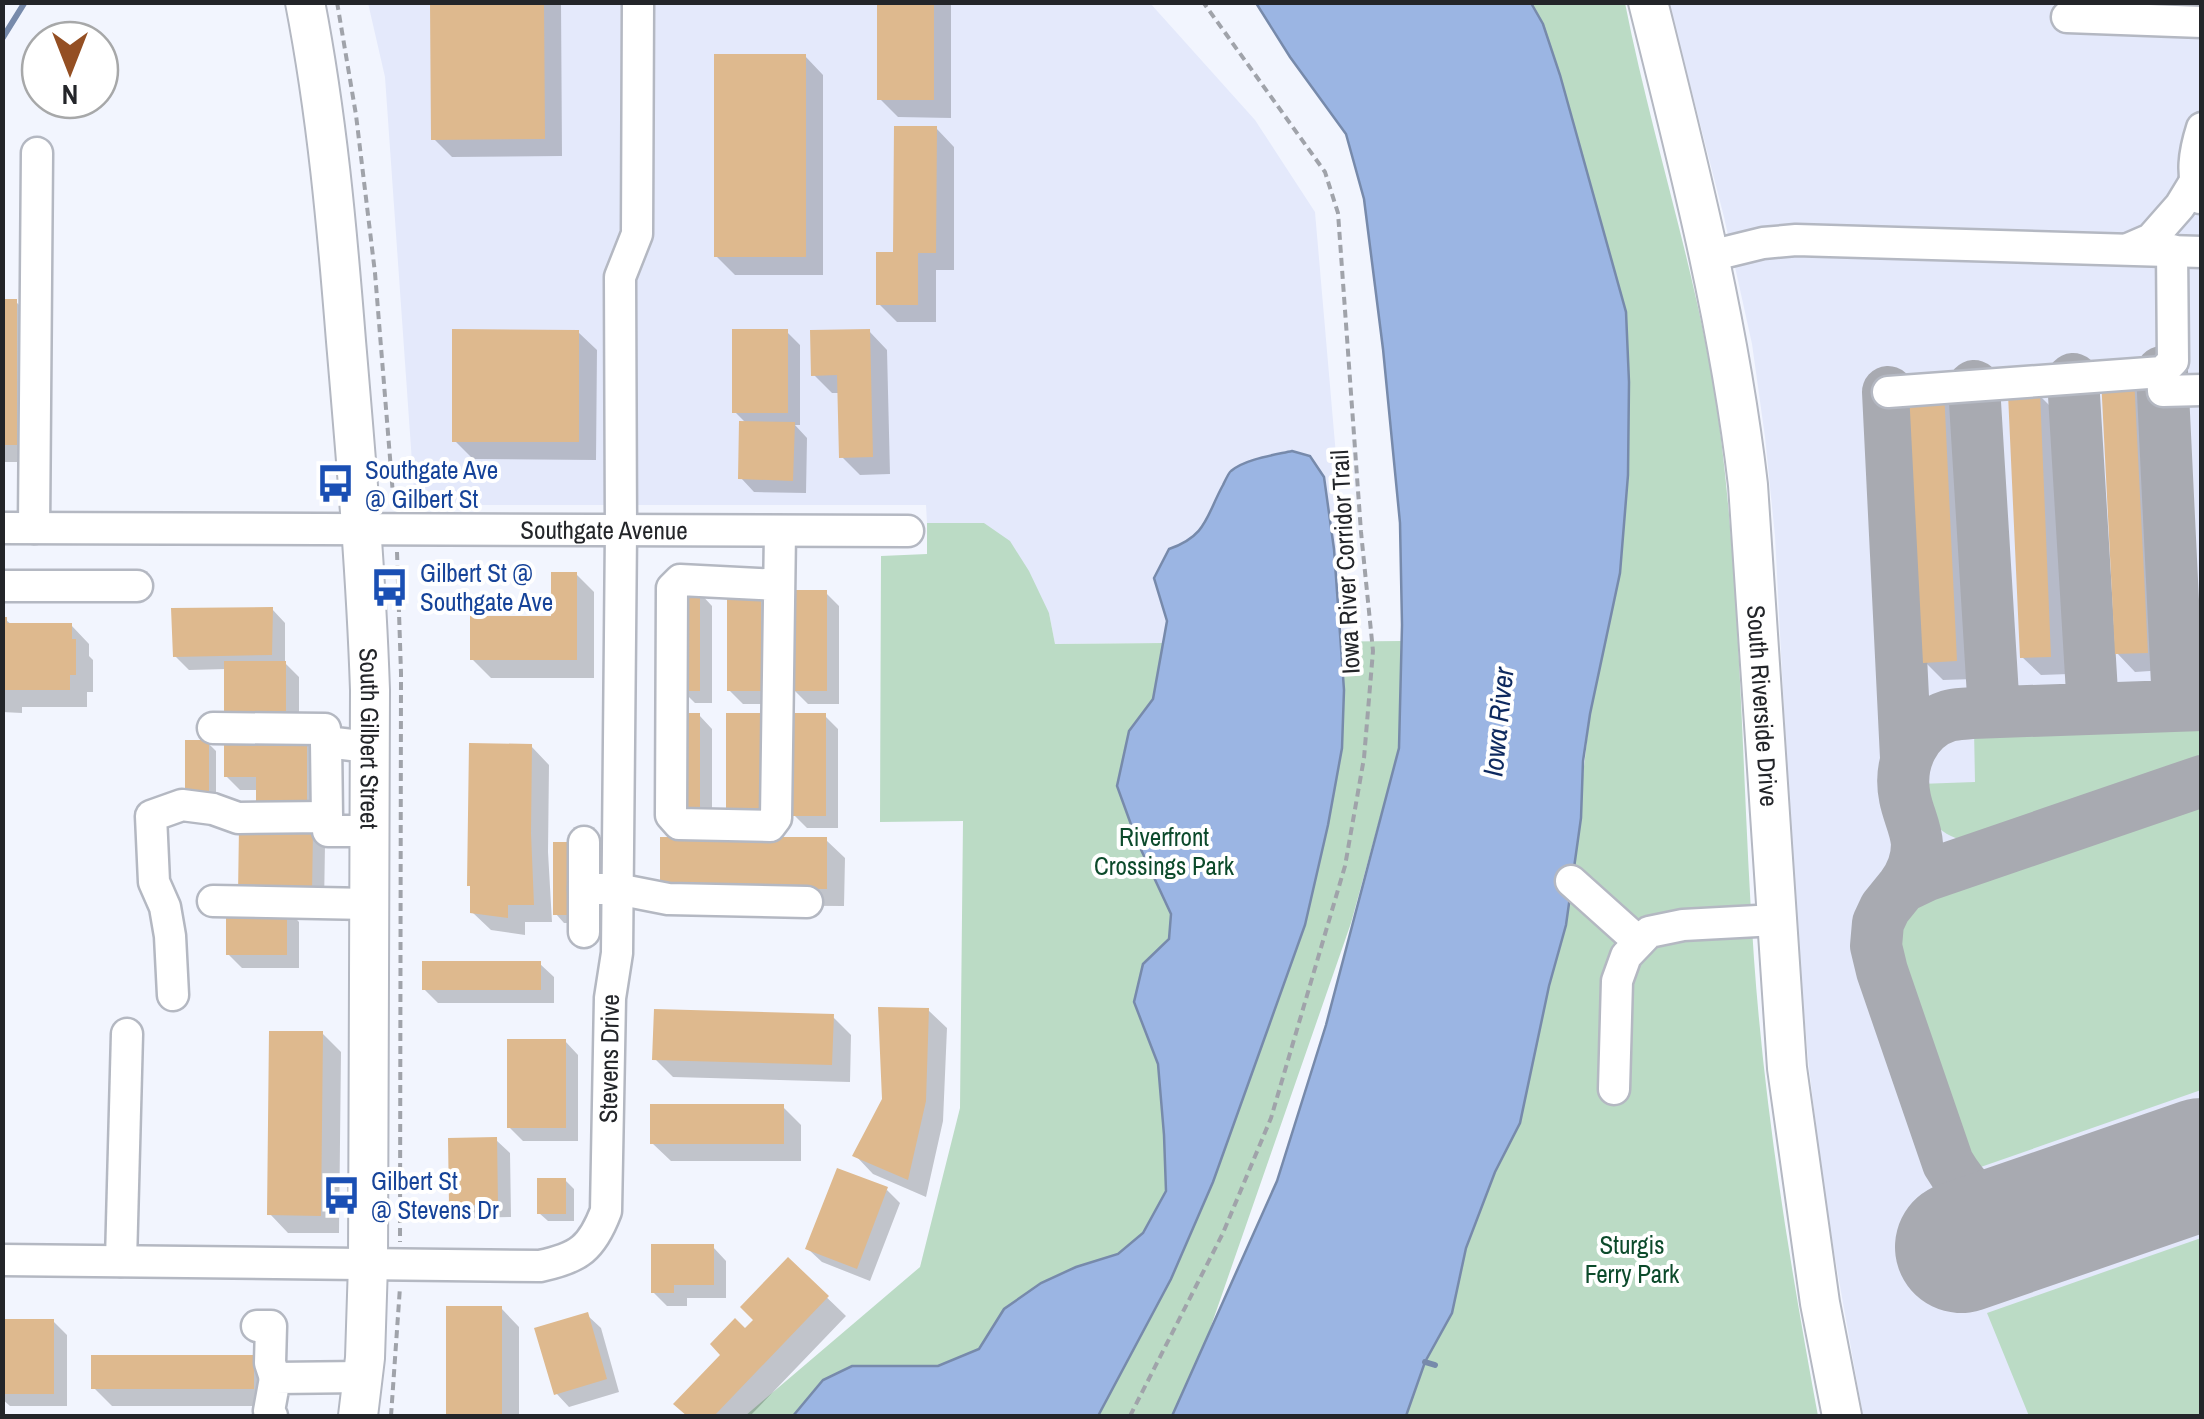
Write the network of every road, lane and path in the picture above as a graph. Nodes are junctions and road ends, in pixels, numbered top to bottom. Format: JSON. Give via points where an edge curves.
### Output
{"nodes":[{"id":1,"x":305,"y":2,"type":"edge"},
{"id":2,"x":638,"y":2,"type":"edge"},
{"id":3,"x":1203,"y":2,"type":"edge"},
{"id":4,"x":1648,"y":2,"type":"edge"},
{"id":5,"x":2067,"y":17,"type":"dead end"},
{"id":6,"x":2202,"y":22,"type":"edge"},
{"id":7,"x":2202,"y":128,"type":"edge"},
{"id":8,"x":37,"y":153,"type":"dead end"},
{"id":9,"x":2198,"y":193,"type":"edge"},
{"id":10,"x":2128,"y":249,"type":"junction"},
{"id":11,"x":2187,"y":251,"type":"edge"},
{"id":12,"x":1710,"y":256,"type":"junction"},
{"id":13,"x":2162,"y":372,"type":"junction"},
{"id":14,"x":2202,"y":390,"type":"edge"},
{"id":15,"x":1888,"y":392,"type":"dead end"},
{"id":16,"x":2,"y":528,"type":"edge"},
{"id":17,"x":34,"y":528,"type":"junction"},
{"id":18,"x":362,"y":528,"type":"junction"},
{"id":19,"x":621,"y":531,"type":"junction"},
{"id":20,"x":780,"y":531,"type":"junction"},
{"id":21,"x":908,"y":531,"type":"dead end"},
{"id":22,"x":779,"y":585,"type":"junction"},
{"id":23,"x":2,"y":586,"type":"edge"},
{"id":24,"x":136,"y":586,"type":"dead end"},
{"id":25,"x":213,"y":728,"type":"dead end"},
{"id":26,"x":326,"y":742,"type":"junction"},
{"id":27,"x":370,"y":747,"type":"junction"},
{"id":28,"x":327,"y":817,"type":"junction"},
{"id":29,"x":369,"y":831,"type":"junction"},
{"id":30,"x":584,"y":842,"type":"dead end"},
{"id":31,"x":1570,"y":881,"type":"dead end"},
{"id":32,"x":584,"y":889,"type":"junction"},
{"id":33,"x":618,"y":889,"type":"junction"},
{"id":34,"x":213,"y":901,"type":"dead end"},
{"id":35,"x":808,"y":902,"type":"dead end"},
{"id":36,"x":369,"y":904,"type":"junction"},
{"id":37,"x":1776,"y":920,"type":"junction"},
{"id":38,"x":584,"y":932,"type":"dead end"},
{"id":39,"x":1639,"y":942,"type":"junction"},
{"id":40,"x":173,"y":995,"type":"dead end"},
{"id":41,"x":127,"y":1034,"type":"dead end"},
{"id":42,"x":1614,"y":1089,"type":"dead end"},
{"id":43,"x":2,"y":1260,"type":"edge"},
{"id":44,"x":121,"y":1261,"type":"junction"},
{"id":45,"x":368,"y":1264,"type":"junction"},
{"id":46,"x":258,"y":1326,"type":"dead end"},
{"id":47,"x":363,"y":1377,"type":"junction"},
{"id":48,"x":275,"y":1378,"type":"junction"},
{"id":49,"x":272,"y":1416,"type":"edge"},
{"id":50,"x":358,"y":1416,"type":"edge"},
{"id":51,"x":1130,"y":1416,"type":"edge"},
{"id":52,"x":1842,"y":1416,"type":"edge"}],
"edges":[{"from":1,"to":18,"type":"main road","name":"South Gilbert Street","via":[[334,193]]},
{"from":2,"to":19,"type":"street","name":"Stevens Drive","via":[[637,234],[620,277]]},
{"from":3,"to":51,"type":"path","name":"Iowa River Corridor Trail","via":[[1325,172],[1338,213],[1373,651],[1345,866],[1271,1118],[1223,1233]]},
{"from":4,"to":12,"type":"main road","name":"South Riverside Drive"},
{"from":5,"to":6,"type":"street"},
{"from":7,"to":9,"type":"street","via":[[2194,156]]},
{"from":8,"to":17,"type":"street"},
{"from":9,"to":10,"type":"street","via":[[2150,239]]},
{"from":10,"to":11,"type":"street"},
{"from":10,"to":12,"type":"street","via":[[1796,240]]},
{"from":11,"to":13,"type":"street","via":[[2172,361]]},
{"from":12,"to":37,"type":"main road","name":"South Riverside Drive","via":[[1748,485]]},
{"from":13,"to":14,"type":"street","via":[[2163,390]]},
{"from":13,"to":15,"type":"street"},
{"from":16,"to":17,"type":"street","name":"Southgate Avenue"},
{"from":17,"to":18,"type":"street","name":"Southgate Avenue"},
{"from":18,"to":19,"type":"street","name":"Southgate Avenue"},
{"from":18,"to":27,"type":"main road","name":"South Gilbert Street"},
{"from":19,"to":20,"type":"street","name":"Southgate Avenue"},
{"from":19,"to":33,"type":"street","name":"Stevens Drive"},
{"from":20,"to":21,"type":"street","name":"Southgate Avenue"},
{"from":20,"to":22,"type":"street"},
{"from":22,"to":22,"type":"street","via":[[776,818],[770,826],[679,824],[671,815],[672,588],[680,580]]},
{"from":23,"to":24,"type":"street"},
{"from":25,"to":26,"type":"street","via":[[325,729]]},
{"from":26,"to":27,"type":"street"},
{"from":26,"to":28,"type":"street"},
{"from":27,"to":29,"type":"main road","name":"South Gilbert Street"},
{"from":28,"to":29,"type":"street","via":[[328,830]]},
{"from":28,"to":40,"type":"street","via":[[238,818],[182,805],[152,816],[154,882],[166,907]]},
{"from":29,"to":36,"type":"main road","name":"South Gilbert Street"},
{"from":30,"to":32,"type":"street"},
{"from":31,"to":39,"type":"street"},
{"from":32,"to":33,"type":"street"},
{"from":32,"to":38,"type":"street"},
{"from":33,"to":35,"type":"street","via":[[668,900]]},
{"from":33,"to":45,"type":"street","name":"Stevens Drive","via":[[606,1211],[598,1232],[584,1251],[540,1266]]},
{"from":34,"to":36,"type":"street"},
{"from":36,"to":45,"type":"main road","name":"South Gilbert Street"},
{"from":37,"to":39,"type":"street","via":[[1683,926],[1649,932]]},
{"from":37,"to":52,"type":"main road","name":"South Riverside Drive","via":[[1801,1176]]},
{"from":39,"to":42,"type":"street","via":[[1617,981]]},
{"from":41,"to":44,"type":"street"},
{"from":43,"to":44,"type":"street","name":"Stevens Drive"},
{"from":44,"to":45,"type":"street","name":"Stevens Drive"},
{"from":45,"to":47,"type":"main road","name":"South Gilbert Street"},
{"from":46,"to":48,"type":"street","via":[[271,1326]]},
{"from":47,"to":48,"type":"street"},
{"from":47,"to":50,"type":"main road","name":"South Gilbert Street"},
{"from":48,"to":49,"type":"street"}]}
